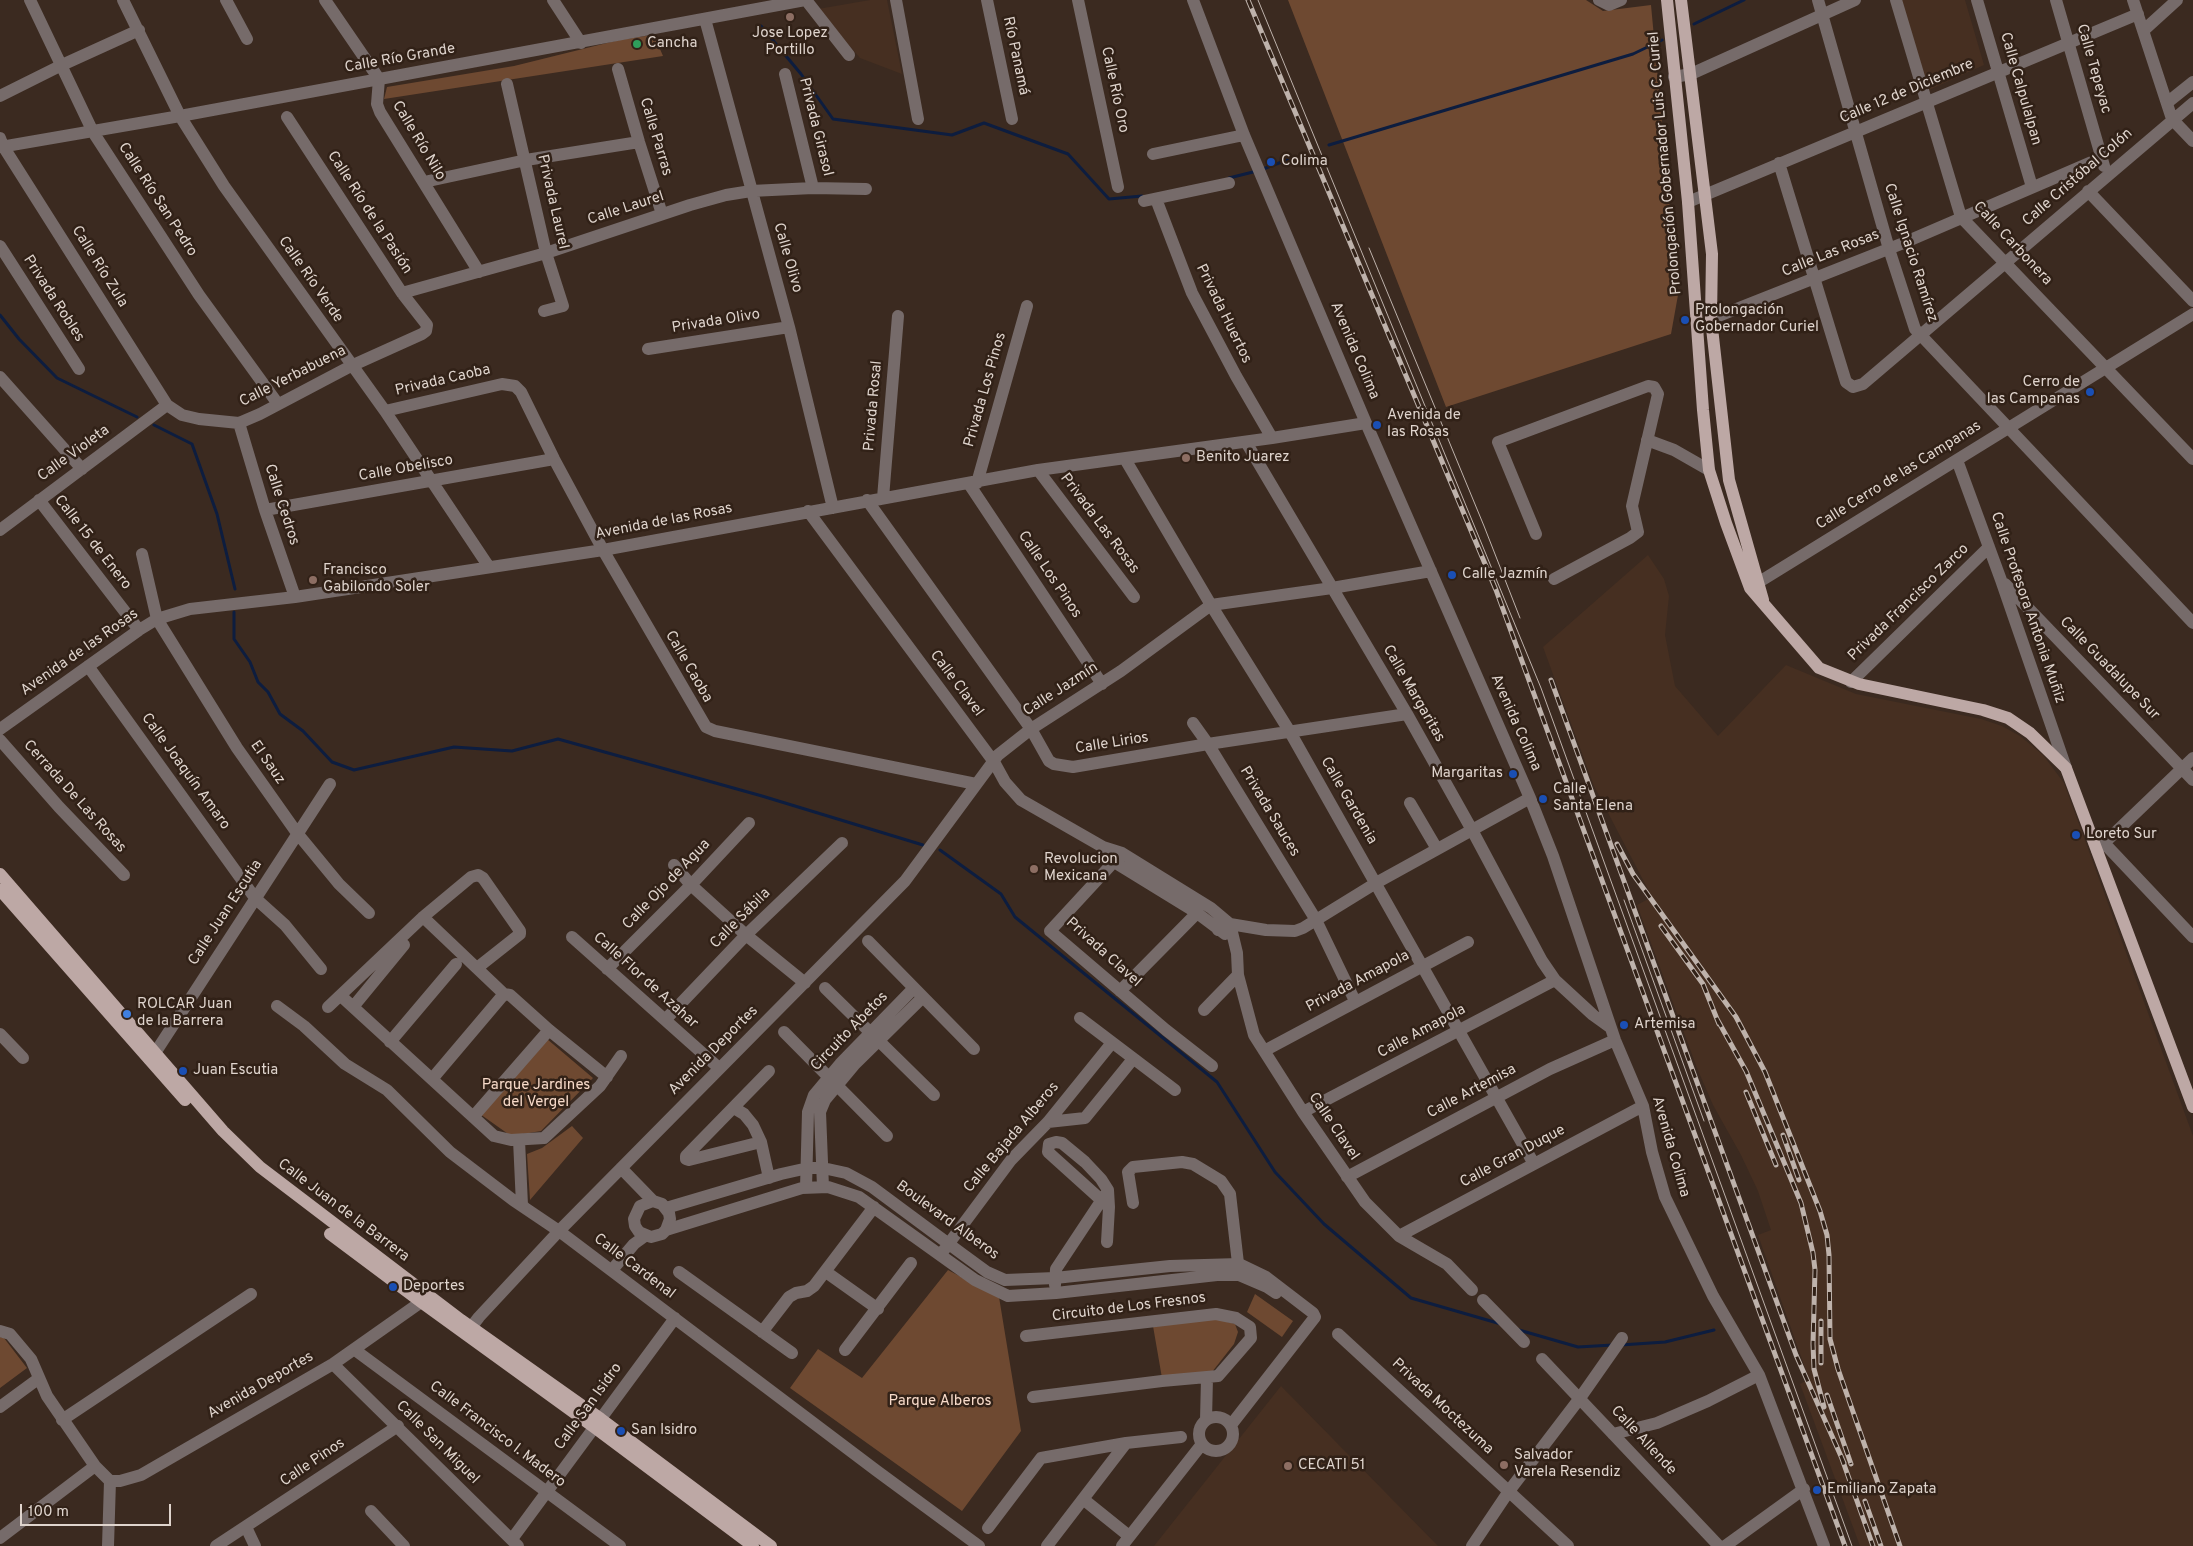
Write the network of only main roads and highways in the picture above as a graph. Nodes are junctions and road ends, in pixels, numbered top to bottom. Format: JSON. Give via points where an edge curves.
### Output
{"nodes":[{"id":1,"x":1667,"y":0,"type":"edge"},
{"id":2,"x":1681,"y":0,"type":"edge"},
{"id":3,"x":1753,"y":585,"type":"junction"},
{"id":4,"x":0,"y":874,"type":"edge"},
{"id":5,"x":0,"y":890,"type":"edge"},
{"id":6,"x":152,"y":1057,"type":"junction"},
{"id":7,"x":2193,"y":1107,"type":"edge"},
{"id":8,"x":306,"y":1209,"type":"junction"},
{"id":9,"x":468,"y":1331,"type":"junction"},
{"id":10,"x":598,"y":1423,"type":"junction"},
{"id":11,"x":753,"y":1546,"type":"edge"},
{"id":12,"x":771,"y":1546,"type":"edge"}],
"edges":[{"from":1,"to":3,"type":"main road","name":"Prolongación Gobernador Luis C. Curiel","via":[[1688,202],[1710,470],[1726,523]]},
{"from":2,"to":3,"type":"main road","name":"Prolongación Gobernador Luis C. Curiel","via":[[1712,254],[1711,319],[1728,480]]},
{"from":3,"to":7,"type":"main road","name":"Prolongación Gobernador Luis C. Curiel","via":[[1767,609],[1819,668],[1851,682],[2008,718],[2030,733],[2066,768],[2100,846]]},
{"from":4,"to":6,"type":"main road","name":"Calle Juan de la Barrera"},
{"from":5,"to":6,"type":"main road","name":"Calle Juan de la Barrera"},
{"from":6,"to":8,"type":"main road","name":"Calle Juan de la Barrera","via":[[251,1170]]},
{"from":8,"to":9,"type":"main road","name":"Calle Juan de la Barrera"},
{"from":8,"to":9,"type":"main road","name":"Calle Juan de la Barrera","via":[[421,1302]]},
{"from":9,"to":10,"type":"main road","name":"Calle Juan de la Barrera"},
{"from":10,"to":11,"type":"main road","name":"Calle Juan de la Barrera"},
{"from":10,"to":12,"type":"main road","name":"Calle Juan de la Barrera"}]}
